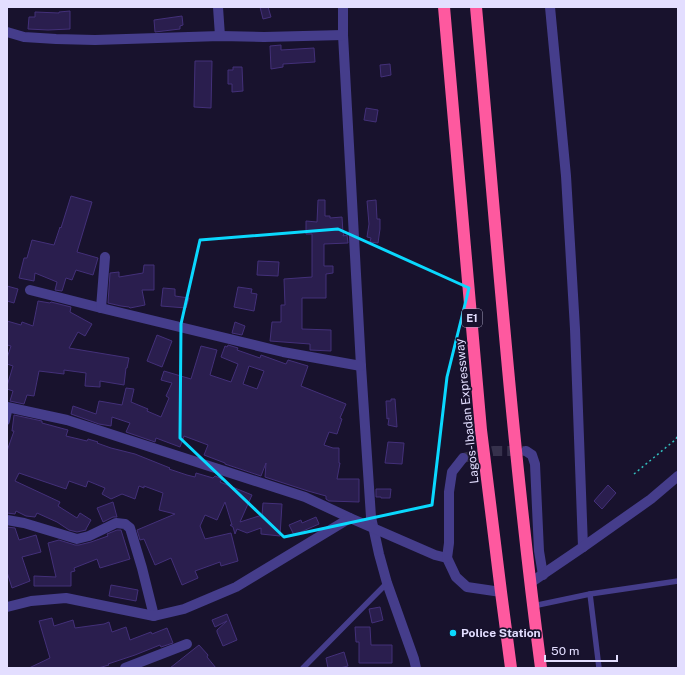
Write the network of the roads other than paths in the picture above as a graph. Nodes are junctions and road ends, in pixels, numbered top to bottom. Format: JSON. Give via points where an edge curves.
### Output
{"nodes":[{"id":1,"x":218,"y":7,"type":"edge"},
{"id":2,"x":343,"y":7,"type":"edge"},
{"id":3,"x":444,"y":7,"type":"edge"},
{"id":4,"x":476,"y":7,"type":"edge"},
{"id":5,"x":550,"y":7,"type":"edge"},
{"id":6,"x":7,"y":32,"type":"edge"},
{"id":7,"x":343,"y":35,"type":"junction"},
{"id":8,"x":220,"y":36,"type":"junction"},
{"id":9,"x":105,"y":257,"type":"dead end"},
{"id":10,"x":30,"y":290,"type":"dead end"},
{"id":11,"x":101,"y":308,"type":"junction"},
{"id":12,"x":361,"y":366,"type":"junction"},
{"id":13,"x":8,"y":408,"type":"edge"},
{"id":14,"x":7,"y":422,"type":"edge"},
{"id":15,"x":526,"y":451,"type":"dead end"},
{"id":16,"x":463,"y":458,"type":"tunnel mouth"},
{"id":17,"x":678,"y":476,"type":"edge"},
{"id":18,"x":350,"y":518,"type":"junction"},
{"id":19,"x":7,"y":520,"type":"edge"},
{"id":20,"x":373,"y":528,"type":"junction"},
{"id":21,"x":583,"y":547,"type":"junction"},
{"id":22,"x":447,"y":558,"type":"junction"},
{"id":23,"x":543,"y":575,"type":"junction"},
{"id":24,"x":678,"y":581,"type":"edge"},
{"id":25,"x":387,"y":583,"type":"junction"},
{"id":26,"x":530,"y":583,"type":"junction"},
{"id":27,"x":501,"y":592,"type":"junction"},
{"id":28,"x":590,"y":594,"type":"junction"},
{"id":29,"x":533,"y":606,"type":"junction"},
{"id":30,"x":7,"y":607,"type":"edge"},
{"id":31,"x":154,"y":616,"type":"junction"},
{"id":32,"x":187,"y":644,"type":"dead end"},
{"id":33,"x":125,"y":668,"type":"edge"},
{"id":34,"x":303,"y":668,"type":"edge"},
{"id":35,"x":416,"y":668,"type":"edge"},
{"id":36,"x":511,"y":668,"type":"edge"},
{"id":37,"x":541,"y":668,"type":"edge"},
{"id":38,"x":599,"y":668,"type":"edge"}],
"edges":[{"from":1,"to":8,"type":"street"},
{"from":2,"to":7,"type":"street"},
{"from":3,"to":27,"type":"highway","name":"Lagos-Ibadan Expressway","number":"E1","via":[[482,430]]},
{"from":4,"to":26,"type":"highway","via":[[513,425]]},
{"from":5,"to":21,"type":"street","via":[[566,176]]},
{"from":6,"to":8,"type":"street","via":[[24,37],[95,40]]},
{"from":7,"to":8,"type":"street"},
{"from":7,"to":12,"type":"street"},
{"from":9,"to":11,"type":"street"},
{"from":10,"to":11,"type":"street"},
{"from":11,"to":12,"type":"street","via":[[284,352]]},
{"from":12,"to":20,"type":"street"},
{"from":13,"to":14,"type":"lane"},
{"from":13,"to":18,"type":"street","via":[[66,420],[305,497]]},
{"from":15,"to":23,"type":"street","via":[[532,455],[534,464],[539,551]]},
{"from":16,"to":22,"type":"street","via":[[452,472]]},
{"from":17,"to":21,"type":"street"},
{"from":18,"to":20,"type":"street"},
{"from":18,"to":31,"type":"street","via":[[236,587],[184,609]]},
{"from":19,"to":31,"type":"street","via":[[78,539],[116,523],[125,524],[130,528]]},
{"from":20,"to":22,"type":"street"},
{"from":20,"to":25,"type":"street"},
{"from":21,"to":23,"type":"street"},
{"from":22,"to":27,"type":"street","via":[[456,577],[467,588]]},
{"from":23,"to":26,"type":"street"},
{"from":24,"to":28,"type":"lane"},
{"from":25,"to":34,"type":"lane"},
{"from":25,"to":35,"type":"street"},
{"from":26,"to":29,"type":"highway"},
{"from":27,"to":36,"type":"highway","name":"Lagos-Ibadan Expressway","number":"E1"},
{"from":28,"to":29,"type":"lane"},
{"from":28,"to":38,"type":"lane"},
{"from":29,"to":37,"type":"highway"},
{"from":30,"to":31,"type":"street","via":[[31,601],[66,598]]},
{"from":32,"to":33,"type":"street"}]}
